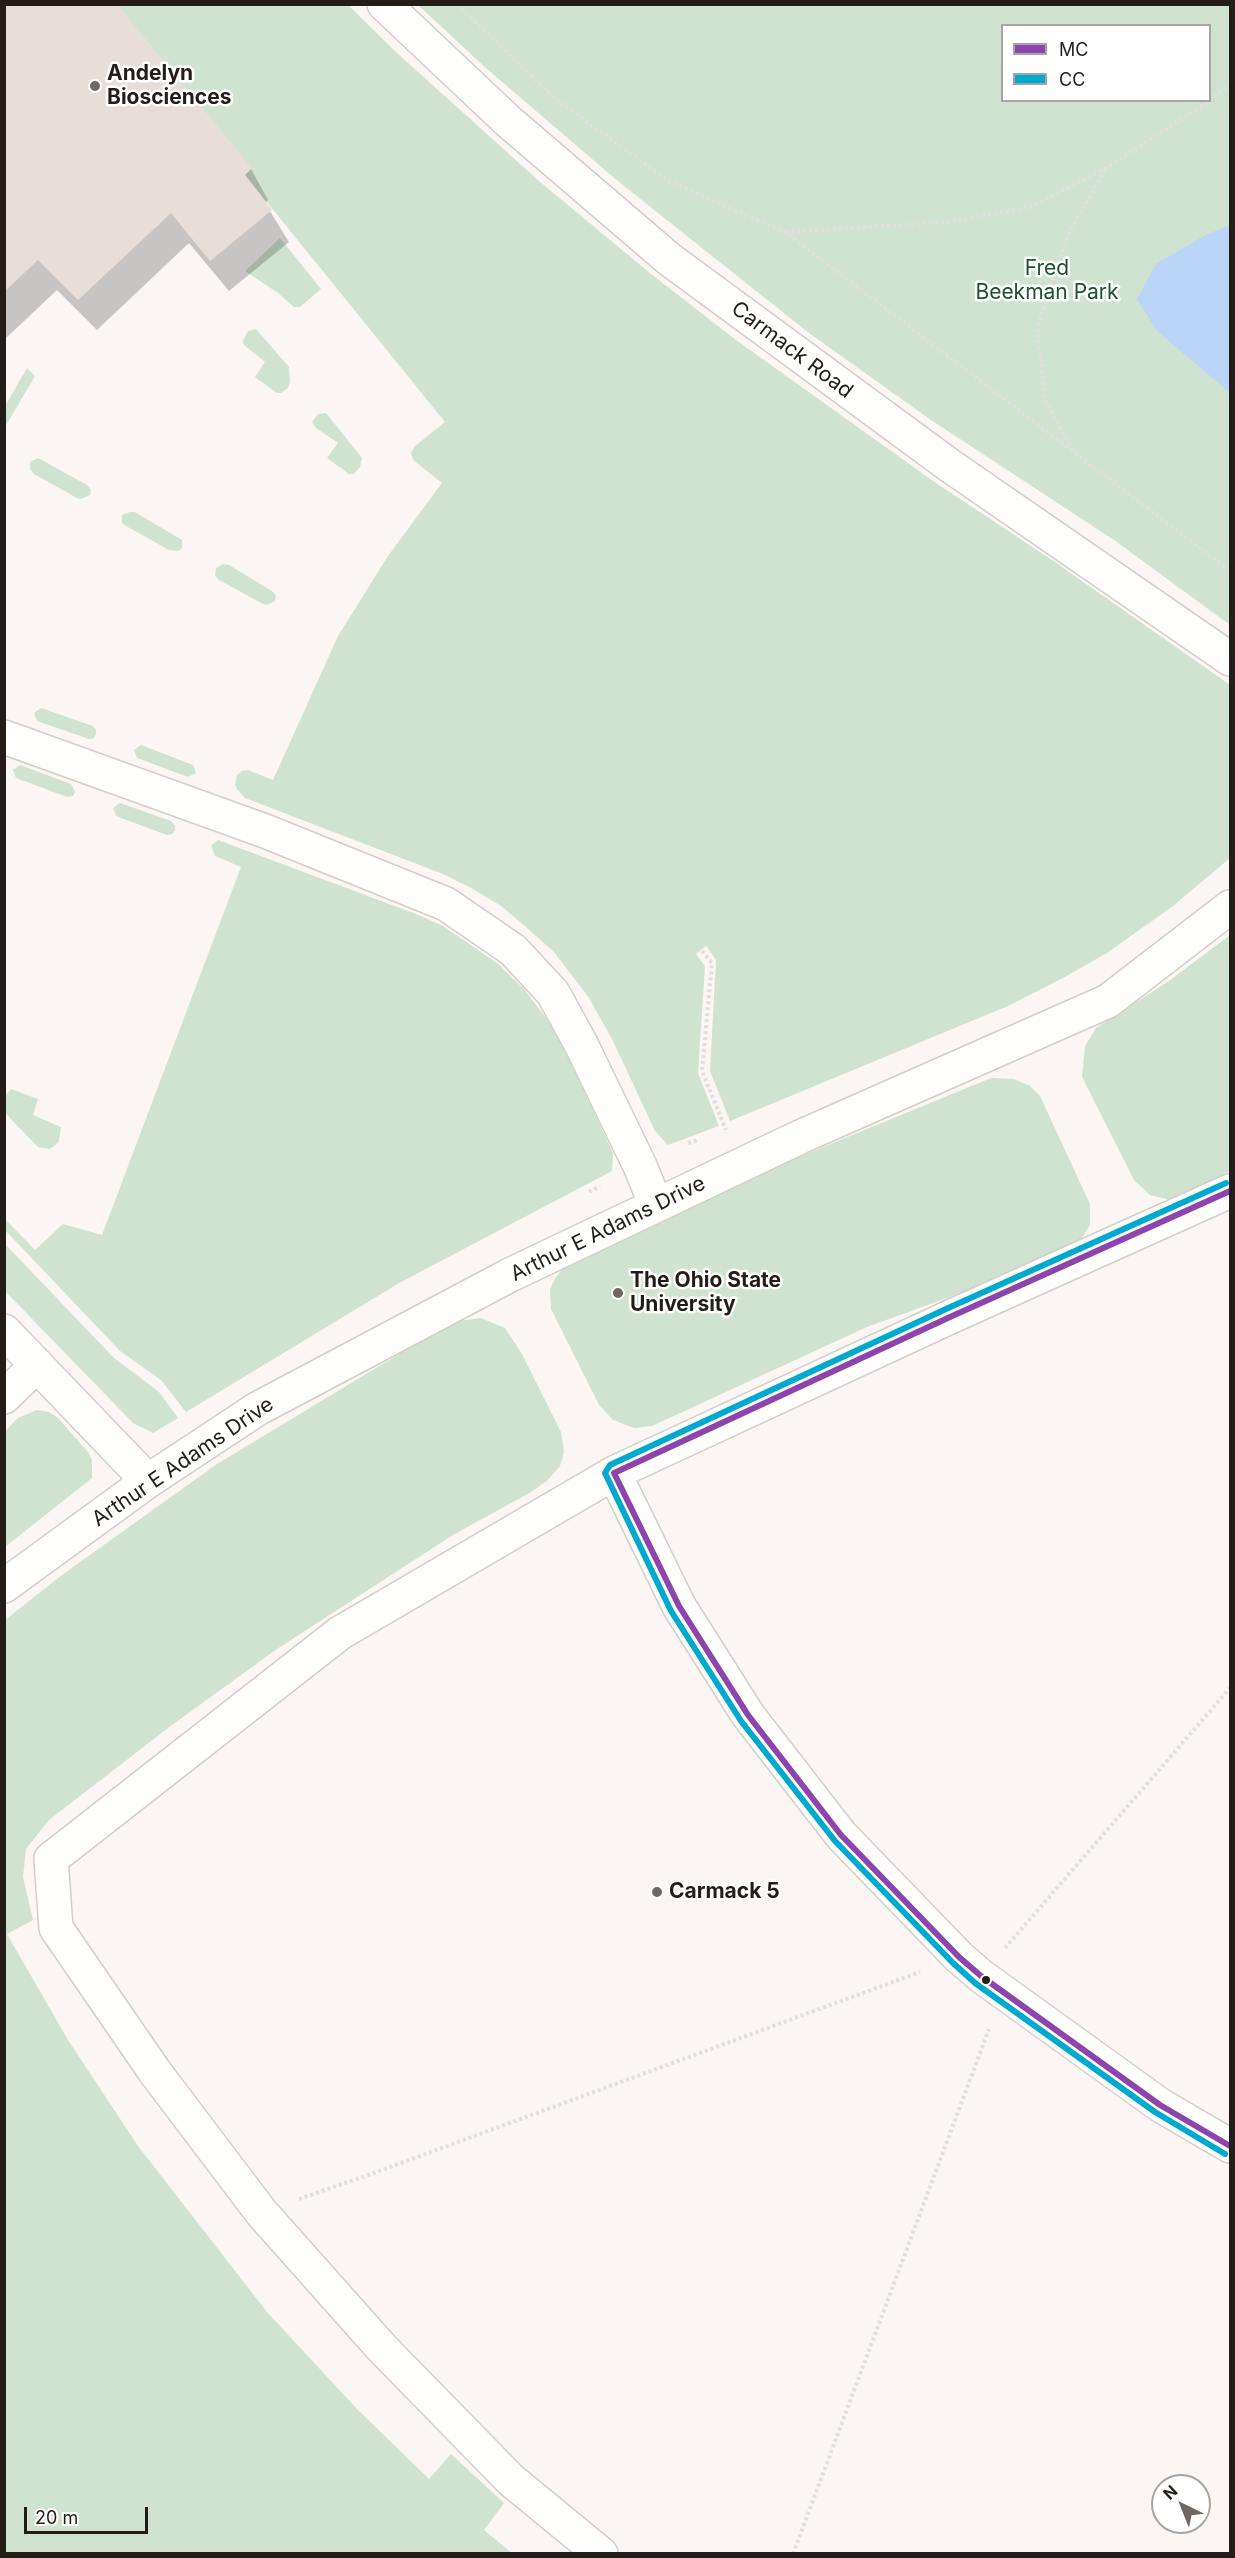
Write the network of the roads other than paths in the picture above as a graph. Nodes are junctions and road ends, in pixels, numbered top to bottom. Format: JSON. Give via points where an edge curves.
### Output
{"nodes":[{"id":1,"x":384,"y":4,"type":"edge"},
{"id":2,"x":1230,"y":659,"type":"edge"},
{"id":3,"x":4,"y":737,"type":"edge"},
{"id":4,"x":1230,"y":907,"type":"edge"},
{"id":5,"x":1230,"y":1191,"type":"edge"},
{"id":6,"x":656,"y":1205,"type":"junction"},
{"id":7,"x":4,"y":1330,"type":"edge"},
{"id":8,"x":37,"y":1365,"type":"junction"},
{"id":9,"x":4,"y":1397,"type":"edge"},
{"id":10,"x":614,"y":1473,"type":"junction"},
{"id":11,"x":148,"y":1481,"type":"junction"},
{"id":12,"x":4,"y":1586,"type":"edge"},
{"id":13,"x":1230,"y":2146,"type":"edge"},
{"id":14,"x":602,"y":2553,"type":"edge"}],
"edges":[{"from":1,"to":2,"type":"street","name":"Carmack Road","via":[[508,121],[669,259],[949,465]]},
{"from":3,"to":6,"type":"street","via":[[265,831],[446,904],[513,950],[553,993],[586,1054]]},
{"from":4,"to":6,"type":"street","name":"Arthur E Adams Drive","via":[[1108,1001]]},
{"from":5,"to":10,"type":"street"},
{"from":6,"to":11,"type":"street","name":"Arthur E Adams Drive","via":[[476,1292],[257,1409]]},
{"from":7,"to":8,"type":"street"},
{"from":8,"to":9,"type":"street"},
{"from":8,"to":11,"type":"street"},
{"from":10,"to":13,"type":"street","via":[[679,1606],[748,1715],[841,1835],[981,1975],[1160,2105]]},
{"from":10,"to":14,"type":"street","via":[[340,1633],[51,1859],[56,1928],[155,2072],[261,2212],[381,2348],[511,2480]]},
{"from":11,"to":12,"type":"street","name":"Arthur E Adams Drive"}]}
